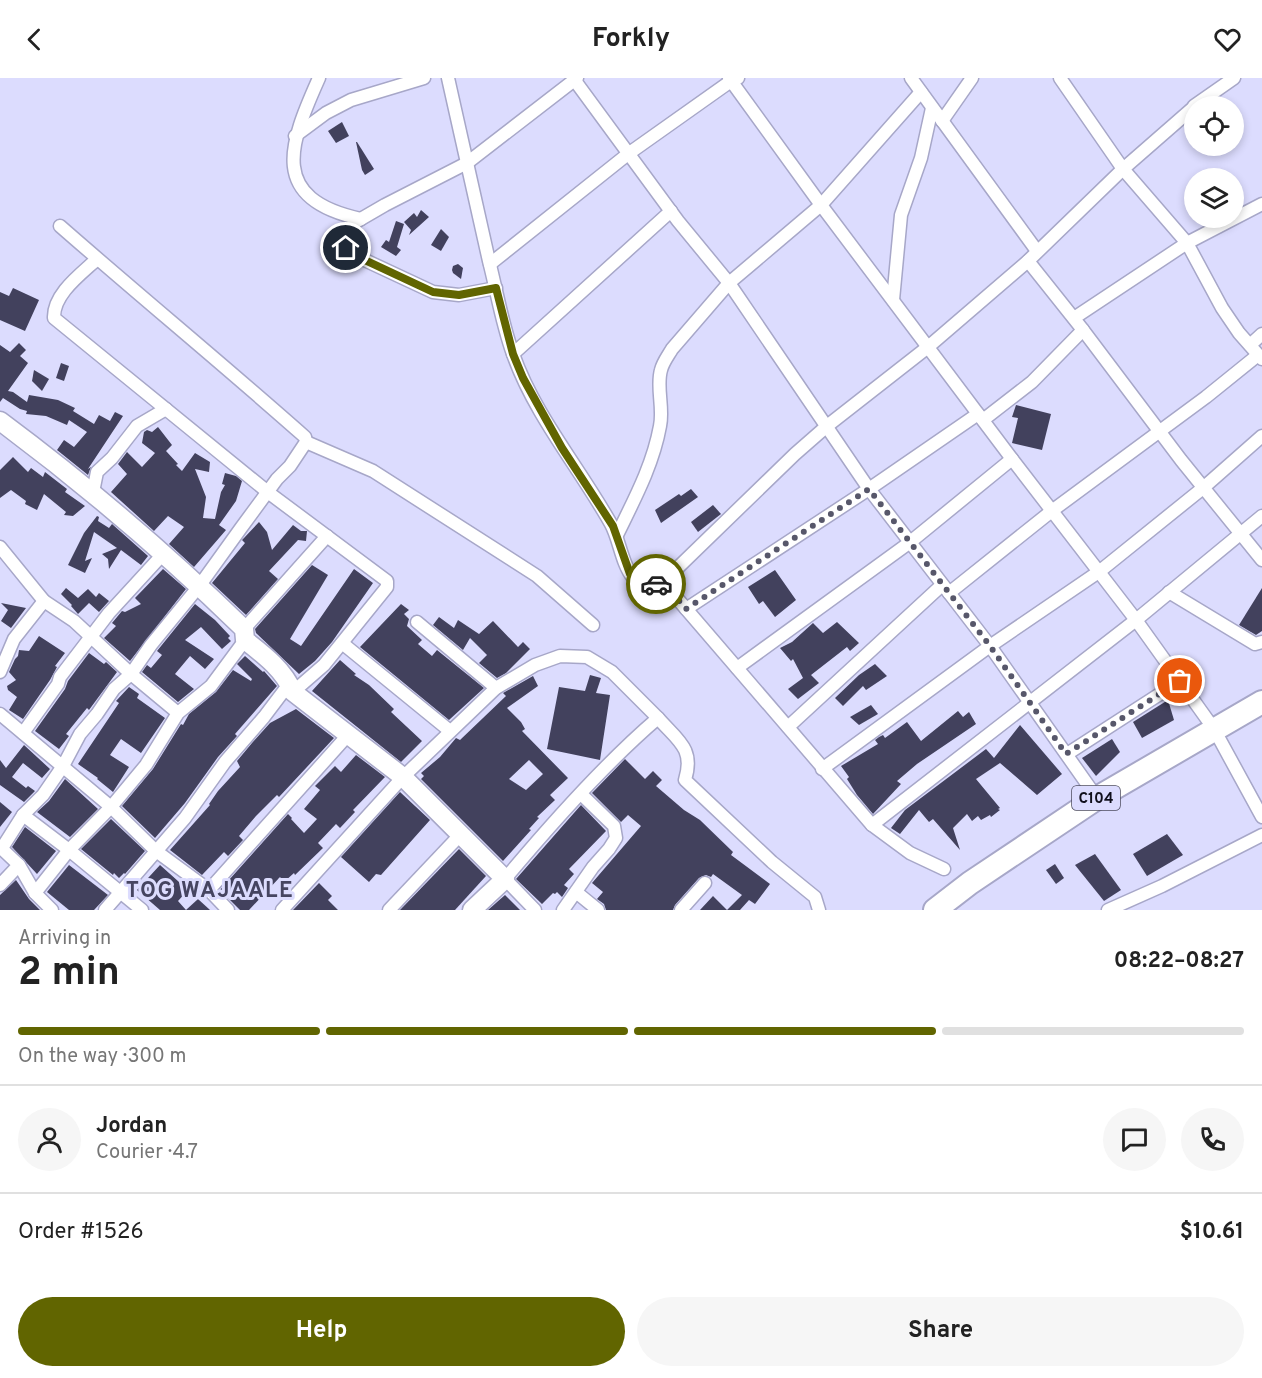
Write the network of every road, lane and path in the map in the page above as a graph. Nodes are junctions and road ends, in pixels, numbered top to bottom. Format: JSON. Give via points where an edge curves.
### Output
{"nodes":[{"id":1,"x":318,"y":78,"type":"edge"},
{"id":2,"x":424,"y":78,"type":"edge"},
{"id":3,"x":448,"y":78,"type":"edge"},
{"id":4,"x":911,"y":78,"type":"edge"},
{"id":5,"x":972,"y":78,"type":"edge"},
{"id":6,"x":1060,"y":78,"type":"edge"},
{"id":7,"x":1234,"y":78,"type":"edge"},
{"id":8,"x":575,"y":79,"type":"edge"},
{"id":9,"x":733,"y":79,"type":"edge"},
{"id":10,"x":921,"y":92,"type":"junction"},
{"id":11,"x":1209,"y":96,"type":"edge"},
{"id":12,"x":932,"y":108,"type":"junction"},
{"id":13,"x":1184,"y":116,"type":"edge"},
{"id":14,"x":942,"y":121,"type":"junction"},
{"id":15,"x":296,"y":136,"type":"junction"},
{"id":16,"x":628,"y":154,"type":"junction"},
{"id":17,"x":467,"y":163,"type":"junction"},
{"id":18,"x":1123,"y":169,"type":"junction"},
{"id":19,"x":1262,"y":204,"type":"edge"},
{"id":20,"x":821,"y":205,"type":"junction"},
{"id":21,"x":670,"y":211,"type":"junction"},
{"id":22,"x":361,"y":219,"type":"junction"},
{"id":23,"x":60,"y":226,"type":"dead end"},
{"id":24,"x":1187,"y":243,"type":"junction"},
{"id":25,"x":1037,"y":252,"type":"junction"},
{"id":26,"x":97,"y":259,"type":"junction"},
{"id":27,"x":1028,"y":261,"type":"junction"},
{"id":28,"x":490,"y":264,"type":"junction"},
{"id":29,"x":729,"y":283,"type":"junction"},
{"id":30,"x":496,"y":288,"type":"junction"},
{"id":31,"x":893,"y":300,"type":"junction"},
{"id":32,"x":1074,"y":318,"type":"junction"},
{"id":33,"x":1083,"y":330,"type":"junction"},
{"id":34,"x":1262,"y":334,"type":"edge"},
{"id":35,"x":1250,"y":345,"type":"junction"},
{"id":36,"x":928,"y":347,"type":"junction"},
{"id":37,"x":513,"y":354,"type":"junction"},
{"id":38,"x":1260,"y":357,"type":"edge"},
{"id":39,"x":165,"y":409,"type":"junction"},
{"id":40,"x":981,"y":417,"type":"junction"},
{"id":41,"x":0,"y":421,"type":"edge"},
{"id":42,"x":827,"y":426,"type":"junction"},
{"id":43,"x":1159,"y":431,"type":"junction"},
{"id":44,"x":1262,"y":435,"type":"edge"},
{"id":45,"x":306,"y":442,"type":"junction"},
{"id":46,"x":1011,"y":459,"type":"junction"},
{"id":47,"x":1203,"y":488,"type":"junction"},
{"id":48,"x":869,"y":489,"type":"junction"},
{"id":49,"x":93,"y":492,"type":"junction"},
{"id":50,"x":268,"y":493,"type":"junction"},
{"id":51,"x":1053,"y":510,"type":"junction"},
{"id":52,"x":1262,"y":516,"type":"edge"},
{"id":53,"x":1240,"y":534,"type":"junction"},
{"id":54,"x":617,"y":535,"type":"junction"},
{"id":55,"x":327,"y":536,"type":"junction"},
{"id":56,"x":909,"y":543,"type":"junction"},
{"id":57,"x":0,"y":547,"type":"edge"},
{"id":58,"x":164,"y":553,"type":"junction"},
{"id":59,"x":1262,"y":560,"type":"edge"},
{"id":60,"x":1100,"y":571,"type":"junction"},
{"id":61,"x":663,"y":582,"type":"junction"},
{"id":62,"x":200,"y":585,"type":"junction"},
{"id":63,"x":946,"y":589,"type":"junction"},
{"id":64,"x":1169,"y":592,"type":"junction"},
{"id":65,"x":44,"y":600,"type":"junction"},
{"id":66,"x":686,"y":609,"type":"junction"},
{"id":67,"x":1136,"y":620,"type":"junction"},
{"id":68,"x":417,"y":622,"type":"dead end"},
{"id":69,"x":593,"y":625,"type":"dead end"},
{"id":70,"x":244,"y":634,"type":"junction"},
{"id":71,"x":90,"y":637,"type":"junction"},
{"id":72,"x":1262,"y":642,"type":"edge"},
{"id":73,"x":342,"y":643,"type":"junction"},
{"id":74,"x":990,"y":646,"type":"junction"},
{"id":75,"x":737,"y":668,"type":"junction"},
{"id":76,"x":0,"y":672,"type":"edge"},
{"id":77,"x":131,"y":674,"type":"junction"},
{"id":78,"x":1180,"y":681,"type":"junction"},
{"id":79,"x":291,"y":688,"type":"junction"},
{"id":80,"x":496,"y":688,"type":"junction"},
{"id":81,"x":1030,"y":701,"type":"junction"},
{"id":82,"x":1262,"y":702,"type":"edge"},
{"id":83,"x":178,"y":713,"type":"junction"},
{"id":84,"x":0,"y":714,"type":"edge"},
{"id":85,"x":658,"y":718,"type":"junction"},
{"id":86,"x":788,"y":727,"type":"junction"},
{"id":87,"x":1214,"y":729,"type":"junction"},
{"id":88,"x":450,"y":732,"type":"junction"},
{"id":89,"x":23,"y":734,"type":"junction"},
{"id":90,"x":348,"y":735,"type":"junction"},
{"id":91,"x":1066,"y":754,"type":"junction"},
{"id":92,"x":63,"y":766,"type":"junction"},
{"id":93,"x":822,"y":769,"type":"junction"},
{"id":94,"x":403,"y":777,"type":"junction"},
{"id":95,"x":581,"y":794,"type":"junction"},
{"id":96,"x":1096,"y":798,"type":"junction"},
{"id":97,"x":111,"y":807,"type":"junction"},
{"id":98,"x":23,"y":815,"type":"junction"},
{"id":99,"x":1262,"y":817,"type":"edge"},
{"id":100,"x":872,"y":825,"type":"junction"},
{"id":101,"x":462,"y":834,"type":"junction"},
{"id":102,"x":1262,"y":835,"type":"edge"},
{"id":103,"x":1,"y":848,"type":"edge"},
{"id":104,"x":69,"y":850,"type":"junction"},
{"id":105,"x":156,"y":851,"type":"junction"},
{"id":106,"x":19,"y":865,"type":"junction"},
{"id":107,"x":944,"y":869,"type":"dead end"},
{"id":108,"x":505,"y":879,"type":"junction"},
{"id":109,"x":705,"y":883,"type":"dead end"},
{"id":110,"x":0,"y":885,"type":"edge"},
{"id":111,"x":209,"y":890,"type":"junction"},
{"id":112,"x":576,"y":892,"type":"junction"},
{"id":113,"x":35,"y":893,"type":"junction"},
{"id":114,"x":120,"y":894,"type":"junction"},
{"id":115,"x":936,"y":909,"type":"edge"},
{"id":116,"x":52,"y":910,"type":"edge"},
{"id":117,"x":105,"y":910,"type":"edge"},
{"id":118,"x":142,"y":910,"type":"edge"},
{"id":119,"x":228,"y":910,"type":"edge"},
{"id":120,"x":282,"y":910,"type":"edge"},
{"id":121,"x":389,"y":910,"type":"edge"},
{"id":122,"x":472,"y":910,"type":"edge"},
{"id":123,"x":535,"y":910,"type":"edge"},
{"id":124,"x":563,"y":910,"type":"edge"},
{"id":125,"x":598,"y":910,"type":"edge"},
{"id":126,"x":681,"y":910,"type":"edge"},
{"id":127,"x":819,"y":910,"type":"edge"},
{"id":128,"x":1108,"y":910,"type":"edge"}],
"edges":[{"from":1,"to":15,"type":"street"},
{"from":2,"to":15,"type":"street","via":[[351,100]]},
{"from":3,"to":17,"type":"street"},
{"from":4,"to":10,"type":"street"},
{"from":5,"to":14,"type":"street"},
{"from":6,"to":18,"type":"street"},
{"from":7,"to":11,"type":"street"},
{"from":8,"to":16,"type":"street"},
{"from":8,"to":17,"type":"street"},
{"from":9,"to":16,"type":"street"},
{"from":9,"to":20,"type":"street"},
{"from":10,"to":12,"type":"street"},
{"from":10,"to":20,"type":"street"},
{"from":12,"to":14,"type":"street"},
{"from":12,"to":31,"type":"street","via":[[921,158],[901,215]]},
{"from":13,"to":18,"type":"street"},
{"from":14,"to":25,"type":"street"},
{"from":15,"to":22,"type":"street","via":[[293,172],[302,188],[325,208]]},
{"from":16,"to":21,"type":"street"},
{"from":16,"to":28,"type":"street"},
{"from":17,"to":22,"type":"street"},
{"from":17,"to":28,"type":"street"},
{"from":18,"to":24,"type":"street"},
{"from":18,"to":25,"type":"street"},
{"from":19,"to":24,"type":"street"},
{"from":20,"to":29,"type":"street"},
{"from":20,"to":31,"type":"street"},
{"from":21,"to":29,"type":"street"},
{"from":21,"to":37,"type":"street"},
{"from":22,"to":30,"type":"street","via":[[349,228],[345,239],[346,248],[356,256],[433,292],[459,295]]},
{"from":23,"to":26,"type":"street"},
{"from":24,"to":32,"type":"street"},
{"from":24,"to":35,"type":"street","via":[[1222,308]]},
{"from":25,"to":27,"type":"street"},
{"from":26,"to":39,"type":"street","via":[[72,282],[54,308],[54,318]]},
{"from":26,"to":45,"type":"street","via":[[262,399]]},
{"from":27,"to":32,"type":"street"},
{"from":27,"to":36,"type":"street"},
{"from":28,"to":30,"type":"street"},
{"from":29,"to":42,"type":"street"},
{"from":29,"to":54,"type":"street","via":[[672,349],[661,369],[661,424],[656,447]]},
{"from":30,"to":37,"type":"street"},
{"from":31,"to":36,"type":"street"},
{"from":32,"to":33,"type":"street"},
{"from":33,"to":40,"type":"street","via":[[1032,382]]},
{"from":33,"to":43,"type":"street"},
{"from":34,"to":35,"type":"street"},
{"from":35,"to":38,"type":"street"},
{"from":36,"to":40,"type":"street"},
{"from":36,"to":42,"type":"street"},
{"from":37,"to":54,"type":"street","via":[[562,448]]},
{"from":38,"to":43,"type":"street"},
{"from":39,"to":49,"type":"street","via":[[137,426],[97,472]]},
{"from":39,"to":50,"type":"street"},
{"from":40,"to":46,"type":"street"},
{"from":40,"to":48,"type":"street"},
{"from":41,"to":49,"type":"street"},
{"from":42,"to":48,"type":"street"},
{"from":42,"to":61,"type":"street"},
{"from":43,"to":47,"type":"street"},
{"from":43,"to":51,"type":"street"},
{"from":44,"to":47,"type":"street"},
{"from":45,"to":50,"type":"street"},
{"from":45,"to":69,"type":"street","via":[[382,476],[537,576]]},
{"from":46,"to":51,"type":"street"},
{"from":46,"to":56,"type":"street"},
{"from":47,"to":53,"type":"street"},
{"from":47,"to":60,"type":"street"},
{"from":48,"to":56,"type":"street"},
{"from":48,"to":66,"type":"street"},
{"from":49,"to":58,"type":"street"},
{"from":50,"to":55,"type":"street"},
{"from":50,"to":62,"type":"street"},
{"from":51,"to":60,"type":"street"},
{"from":51,"to":63,"type":"street"},
{"from":52,"to":53,"type":"street"},
{"from":53,"to":59,"type":"street"},
{"from":53,"to":64,"type":"street"},
{"from":54,"to":61,"type":"street","via":[[634,579],[645,585]]},
{"from":55,"to":70,"type":"street"},
{"from":55,"to":73,"type":"street","via":[[387,581],[387,587]]},
{"from":56,"to":63,"type":"street"},
{"from":56,"to":75,"type":"street"},
{"from":57,"to":65,"type":"street"},
{"from":58,"to":62,"type":"street"},
{"from":58,"to":71,"type":"street"},
{"from":60,"to":67,"type":"street"},
{"from":60,"to":74,"type":"street"},
{"from":61,"to":66,"type":"street"},
{"from":62,"to":70,"type":"street"},
{"from":62,"to":77,"type":"street"},
{"from":63,"to":74,"type":"street"},
{"from":63,"to":86,"type":"street"},
{"from":64,"to":67,"type":"street"},
{"from":64,"to":72,"type":"street","via":[[1255,644]]},
{"from":65,"to":71,"type":"street"},
{"from":65,"to":76,"type":"street","via":[[14,639]]},
{"from":66,"to":75,"type":"street"},
{"from":67,"to":78,"type":"street"},
{"from":67,"to":81,"type":"street"},
{"from":68,"to":80,"type":"street"},
{"from":70,"to":79,"type":"street"},
{"from":70,"to":83,"type":"street","via":[[211,686]]},
{"from":71,"to":77,"type":"street"},
{"from":71,"to":89,"type":"street"},
{"from":73,"to":79,"type":"street","via":[[324,665]]},
{"from":73,"to":88,"type":"street"},
{"from":74,"to":81,"type":"street"},
{"from":74,"to":93,"type":"street"},
{"from":75,"to":86,"type":"street"},
{"from":77,"to":83,"type":"street"},
{"from":77,"to":92,"type":"street","via":[[114,689],[80,734]]},
{"from":78,"to":87,"type":"street"},
{"from":78,"to":91,"type":"street"},
{"from":79,"to":90,"type":"street"},
{"from":79,"to":105,"type":"street","via":[[225,762]]},
{"from":80,"to":85,"type":"street","via":[[535,665],[560,656],[587,657],[612,672]]},
{"from":80,"to":88,"type":"street"},
{"from":81,"to":91,"type":"street"},
{"from":81,"to":100,"type":"street"},
{"from":82,"to":87,"type":"highway","number":"C104"},
{"from":83,"to":97,"type":"street","via":[[146,765]]},
{"from":84,"to":89,"type":"street"},
{"from":85,"to":95,"type":"street","via":[[627,744]]},
{"from":85,"to":127,"type":"street","via":[[688,752],[685,780],[815,897]]},
{"from":86,"to":93,"type":"street"},
{"from":87,"to":96,"type":"highway","number":"C104"},
{"from":87,"to":99,"type":"street"},
{"from":88,"to":94,"type":"street"},
{"from":89,"to":92,"type":"street"},
{"from":90,"to":94,"type":"street"},
{"from":90,"to":111,"type":"street"},
{"from":91,"to":96,"type":"street"},
{"from":92,"to":97,"type":"street"},
{"from":92,"to":98,"type":"street"},
{"from":93,"to":100,"type":"street"},
{"from":94,"to":101,"type":"street"},
{"from":94,"to":120,"type":"street"},
{"from":95,"to":108,"type":"street"},
{"from":95,"to":112,"type":"street","via":[[616,831],[609,849]]},
{"from":96,"to":115,"type":"highway","number":"C104"},
{"from":97,"to":104,"type":"street"},
{"from":97,"to":105,"type":"street"},
{"from":98,"to":103,"type":"street"},
{"from":98,"to":104,"type":"street"},
{"from":100,"to":107,"type":"street","via":[[910,853]]},
{"from":101,"to":108,"type":"street"},
{"from":101,"to":121,"type":"street"},
{"from":102,"to":128,"type":"street"},
{"from":103,"to":106,"type":"street"},
{"from":104,"to":113,"type":"street"},
{"from":104,"to":114,"type":"street"},
{"from":105,"to":111,"type":"street"},
{"from":105,"to":114,"type":"street"},
{"from":106,"to":110,"type":"street"},
{"from":106,"to":113,"type":"street"},
{"from":108,"to":122,"type":"street"},
{"from":108,"to":123,"type":"street"},
{"from":109,"to":126,"type":"street"},
{"from":111,"to":119,"type":"street"},
{"from":112,"to":124,"type":"street"},
{"from":112,"to":125,"type":"street"},
{"from":113,"to":116,"type":"street"},
{"from":114,"to":117,"type":"street"},
{"from":114,"to":118,"type":"street"}]}
